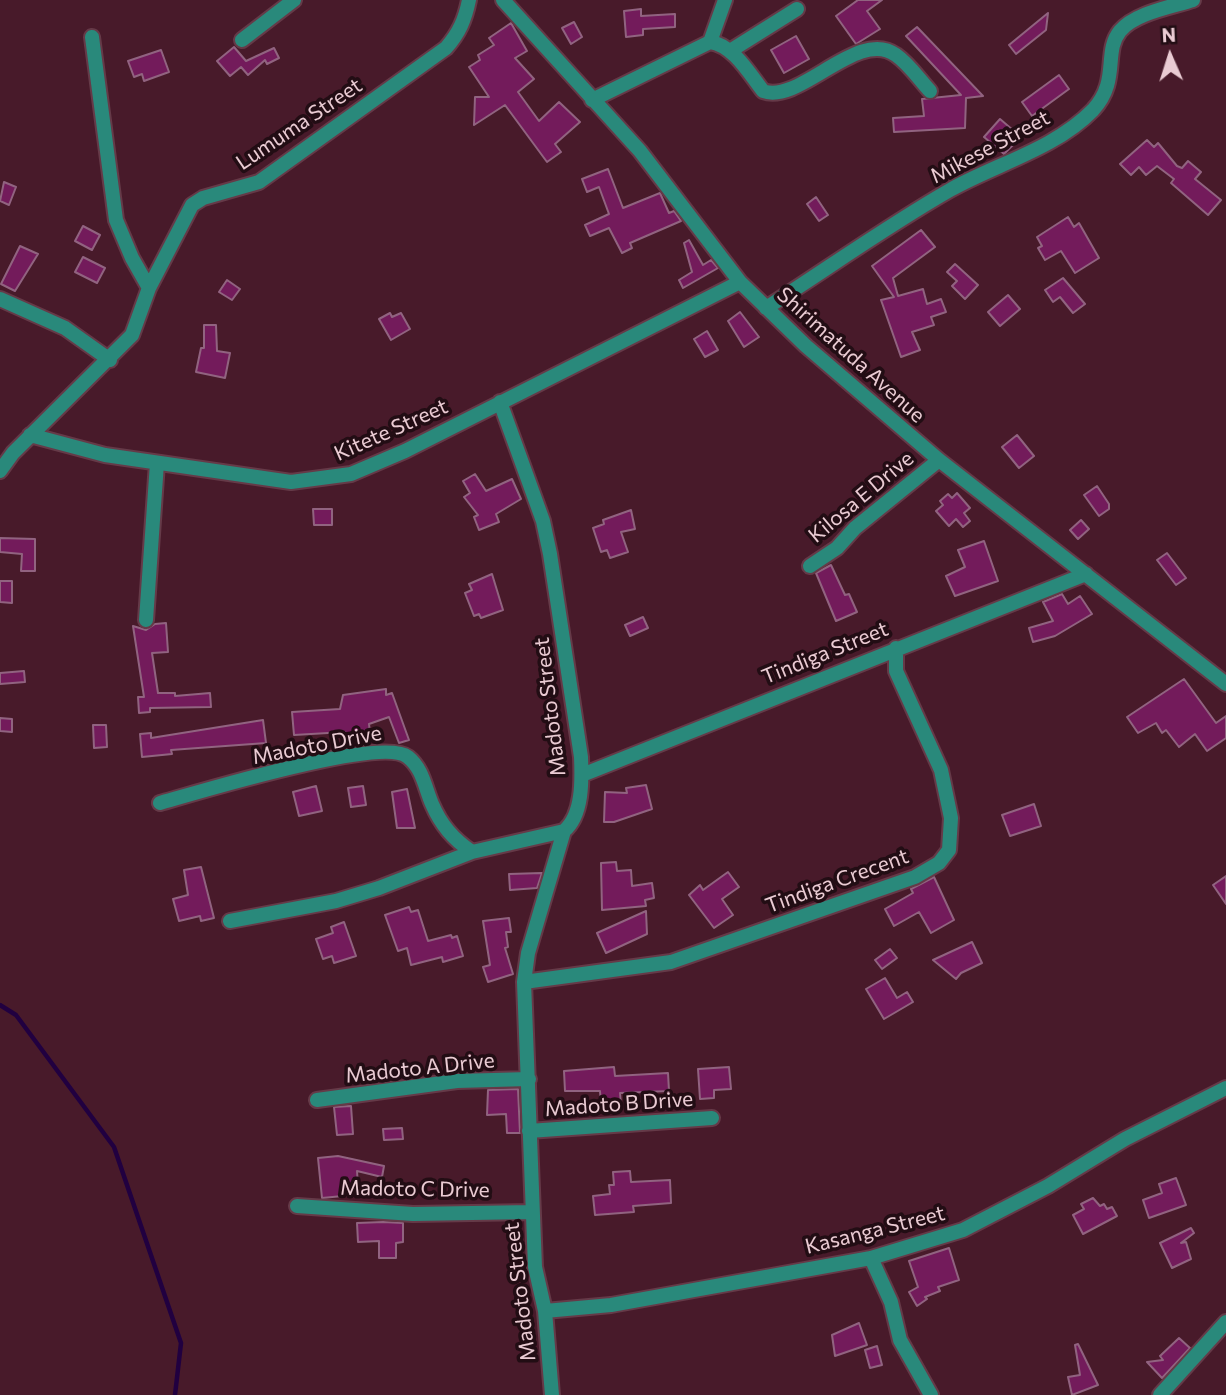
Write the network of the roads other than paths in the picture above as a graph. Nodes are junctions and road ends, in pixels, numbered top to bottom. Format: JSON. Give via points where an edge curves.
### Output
{"nodes":[{"id":1,"x":294,"y":0,"type":"edge"},
{"id":2,"x":468,"y":0,"type":"edge"},
{"id":3,"x":503,"y":0,"type":"edge"},
{"id":4,"x":724,"y":0,"type":"edge"},
{"id":5,"x":1193,"y":0,"type":"edge"},
{"id":6,"x":797,"y":9,"type":"dead end"},
{"id":7,"x":92,"y":37,"type":"dead end"},
{"id":8,"x":242,"y":40,"type":"dead end"},
{"id":9,"x":709,"y":42,"type":"junction"},
{"id":10,"x":730,"y":51,"type":"junction"},
{"id":11,"x":930,"y":91,"type":"dead end"},
{"id":12,"x":592,"y":100,"type":"junction"},
{"id":13,"x":740,"y":282,"type":"junction"},
{"id":14,"x":149,"y":288,"type":"junction"},
{"id":15,"x":0,"y":299,"type":"edge"},
{"id":16,"x":766,"y":308,"type":"junction"},
{"id":17,"x":110,"y":360,"type":"junction"},
{"id":18,"x":500,"y":402,"type":"junction"},
{"id":19,"x":30,"y":435,"type":"junction"},
{"id":20,"x":939,"y":460,"type":"junction"},
{"id":21,"x":156,"y":463,"type":"junction"},
{"id":22,"x":0,"y":471,"type":"edge"},
{"id":23,"x":810,"y":566,"type":"dead end"},
{"id":24,"x":1086,"y":574,"type":"junction"},
{"id":25,"x":145,"y":620,"type":"dead end"},
{"id":26,"x":896,"y":648,"type":"junction"},
{"id":27,"x":1226,"y":684,"type":"edge"},
{"id":28,"x":582,"y":775,"type":"junction"},
{"id":29,"x":160,"y":803,"type":"dead end"},
{"id":30,"x":564,"y":831,"type":"junction"},
{"id":31,"x":472,"y":852,"type":"junction"},
{"id":32,"x":230,"y":921,"type":"dead end"},
{"id":33,"x":524,"y":982,"type":"junction"},
{"id":34,"x":528,"y":1079,"type":"junction"},
{"id":35,"x":1226,"y":1088,"type":"edge"},
{"id":36,"x":317,"y":1100,"type":"dead end"},
{"id":37,"x":712,"y":1118,"type":"dead end"},
{"id":38,"x":529,"y":1131,"type":"junction"},
{"id":39,"x":297,"y":1206,"type":"dead end"},
{"id":40,"x":531,"y":1212,"type":"junction"},
{"id":41,"x":871,"y":1258,"type":"junction"},
{"id":42,"x":545,"y":1311,"type":"junction"},
{"id":43,"x":1226,"y":1322,"type":"edge"},
{"id":44,"x":552,"y":1395,"type":"edge"},
{"id":45,"x":931,"y":1395,"type":"edge"},
{"id":46,"x":1160,"y":1395,"type":"edge"}],
"edges":[{"from":1,"to":8,"type":"street"},
{"from":2,"to":14,"type":"street","name":"Lumuma Street","via":[[457,35],[446,48],[259,182],[192,205]]},
{"from":3,"to":12,"type":"street","name":"Shirimatuda Avenue"},
{"from":4,"to":9,"type":"street"},
{"from":5,"to":16,"type":"street","name":"Mikese Street","via":[[1149,15],[1119,32],[1108,90],[1092,111],[1062,134],[949,191]]},
{"from":6,"to":10,"type":"street"},
{"from":7,"to":14,"type":"street","via":[[116,220]]},
{"from":9,"to":10,"type":"street"},
{"from":9,"to":12,"type":"street"},
{"from":10,"to":11,"type":"street","via":[[763,91],[770,93],[877,49],[894,53]]},
{"from":12,"to":13,"type":"street","name":"Shirimatuda Avenue","via":[[648,161]]},
{"from":13,"to":16,"type":"street","name":"Shirimatuda Avenue"},
{"from":13,"to":18,"type":"street","name":"Kitete Street"},
{"from":14,"to":17,"type":"street","name":"Lumuma Street","via":[[132,335]]},
{"from":15,"to":17,"type":"street","via":[[65,328]]},
{"from":16,"to":20,"type":"street","name":"Shirimatuda Avenue","via":[[850,387]]},
{"from":17,"to":19,"type":"street","name":"Lumuma Street"},
{"from":18,"to":21,"type":"street","name":"Kitete Street","via":[[405,451],[329,479],[265,480]]},
{"from":18,"to":28,"type":"street","name":"Madoto Street","via":[[546,532]]},
{"from":19,"to":21,"type":"street","name":"Kitete Street","via":[[83,452]]},
{"from":19,"to":22,"type":"street","name":"Lumuma Street"},
{"from":20,"to":23,"type":"street","name":"Kilosa E Drive","via":[[855,528],[838,548]]},
{"from":20,"to":24,"type":"street","name":"Shirimatuda Avenue"},
{"from":21,"to":25,"type":"street"},
{"from":24,"to":26,"type":"street","name":"Tindiga Street"},
{"from":24,"to":27,"type":"street","name":"Shirimatuda Avenue"},
{"from":26,"to":28,"type":"street","name":"Tindiga Street"},
{"from":26,"to":33,"type":"street","name":"Tindiga Crecent","via":[[896,671],[941,770],[951,818],[949,850],[939,863],[915,877],[671,962]]},
{"from":28,"to":30,"type":"street","name":"Madoto Street","via":[[576,813]]},
{"from":29,"to":31,"type":"street","name":"Madoto Drive","via":[[284,770],[392,750],[408,756],[421,771],[443,825],[453,840]]},
{"from":30,"to":31,"type":"street"},
{"from":30,"to":33,"type":"street","name":"Madoto Street"},
{"from":31,"to":32,"type":"street","via":[[336,901]]},
{"from":33,"to":34,"type":"street","name":"Madoto Street"},
{"from":34,"to":36,"type":"street","name":"Madoto A Drive","via":[[457,1081]]},
{"from":34,"to":38,"type":"street","name":"Madoto Street"},
{"from":35,"to":41,"type":"street","name":"Kasanga Street","via":[[1125,1139],[1002,1212],[963,1230]]},
{"from":37,"to":38,"type":"street","name":"Madoto B Drive"},
{"from":38,"to":40,"type":"street","name":"Madoto Street"},
{"from":39,"to":40,"type":"street","name":"Madoto C Drive","via":[[413,1214]]},
{"from":40,"to":42,"type":"street","name":"Madoto Street","via":[[535,1268]]},
{"from":41,"to":42,"type":"street","name":"Kasanga Street","via":[[611,1305]]},
{"from":41,"to":45,"type":"street","via":[[891,1302],[900,1340]]},
{"from":42,"to":44,"type":"street","name":"Madoto Street"},
{"from":43,"to":46,"type":"street"}]}
